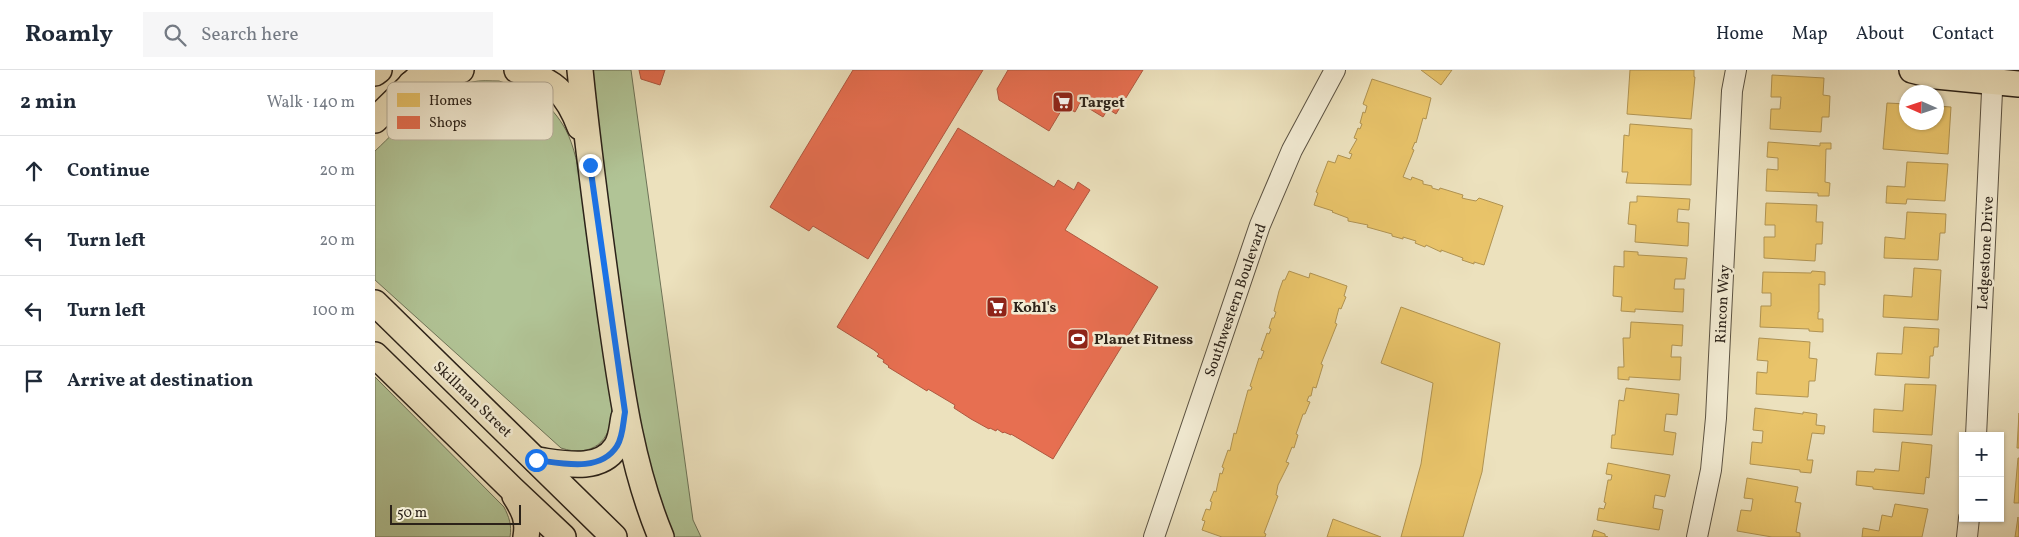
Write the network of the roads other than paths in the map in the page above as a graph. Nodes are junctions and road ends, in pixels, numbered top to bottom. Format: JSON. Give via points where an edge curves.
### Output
{"nodes":[{"id":1,"x":379,"y":70,"type":"edge"},
{"id":2,"x":461,"y":70,"type":"edge"},
{"id":3,"x":517,"y":70,"type":"edge"},
{"id":4,"x":580,"y":70,"type":"edge"},
{"id":5,"x":1335,"y":70,"type":"edge"},
{"id":6,"x":1736,"y":70,"type":"edge"},
{"id":7,"x":1912,"y":70,"type":"edge"},
{"id":8,"x":375,"y":74,"type":"edge"},
{"id":9,"x":1993,"y":76,"type":"edge"},
{"id":10,"x":419,"y":77,"type":"edge"},
{"id":11,"x":546,"y":82,"type":"edge"},
{"id":12,"x":2019,"y":84,"type":"edge"},
{"id":13,"x":553,"y":86,"type":"edge"},
{"id":14,"x":387,"y":108,"type":"edge"},
{"id":15,"x":375,"y":120,"type":"edge"},
{"id":16,"x":590,"y":165,"type":"junction"},
{"id":17,"x":375,"y":303,"type":"edge"},
{"id":18,"x":375,"y":355,"type":"edge"},
{"id":19,"x":625,"y":412,"type":"junction"},
{"id":20,"x":1976,"y":432,"type":"edge"},
{"id":21,"x":536,"y":460,"type":"junction"},
{"id":22,"x":512,"y":489,"type":"junction"},
{"id":23,"x":1969,"y":522,"type":"edge"},
{"id":24,"x":526,"y":537,"type":"edge"},
{"id":25,"x":563,"y":537,"type":"edge"},
{"id":26,"x":614,"y":537,"type":"edge"},
{"id":27,"x":661,"y":537,"type":"edge"},
{"id":28,"x":1154,"y":537,"type":"edge"},
{"id":29,"x":1697,"y":537,"type":"edge"},
{"id":30,"x":1967,"y":537,"type":"edge"}],
"edges":[{"from":1,"to":8,"type":"main road"},
{"from":2,"to":10,"type":"main road"},
{"from":3,"to":11,"type":"main road"},
{"from":4,"to":16,"type":"main road"},
{"from":5,"to":28,"type":"street","name":"Southwestern Boulevard","via":[[1291,150],[1260,225]]},
{"from":6,"to":29,"type":"street","name":"Rincon Way","via":[[1732,92],[1716,418],[1711,470]]},
{"from":7,"to":9,"type":"main road","via":[[1936,76]]},
{"from":9,"to":12,"type":"main road"},
{"from":9,"to":20,"type":"street","name":"Ledgestone Drive"},
{"from":13,"to":16,"type":"main road","via":[[572,106]]},
{"from":14,"to":15,"type":"main road"},
{"from":16,"to":19,"type":"main road"},
{"from":17,"to":21,"type":"main road","name":"Skillman Street"},
{"from":18,"to":22,"type":"main road"},
{"from":19,"to":21,"type":"main road","via":[[617,446],[601,459],[591,464]]},
{"from":19,"to":27,"type":"main road","via":[[646,500]]},
{"from":21,"to":26,"type":"main road","name":"Skillman Street"},
{"from":22,"to":24,"type":"main road","via":[[525,512]]},
{"from":22,"to":25,"type":"main road"},
{"from":23,"to":30,"type":"street"}]}
